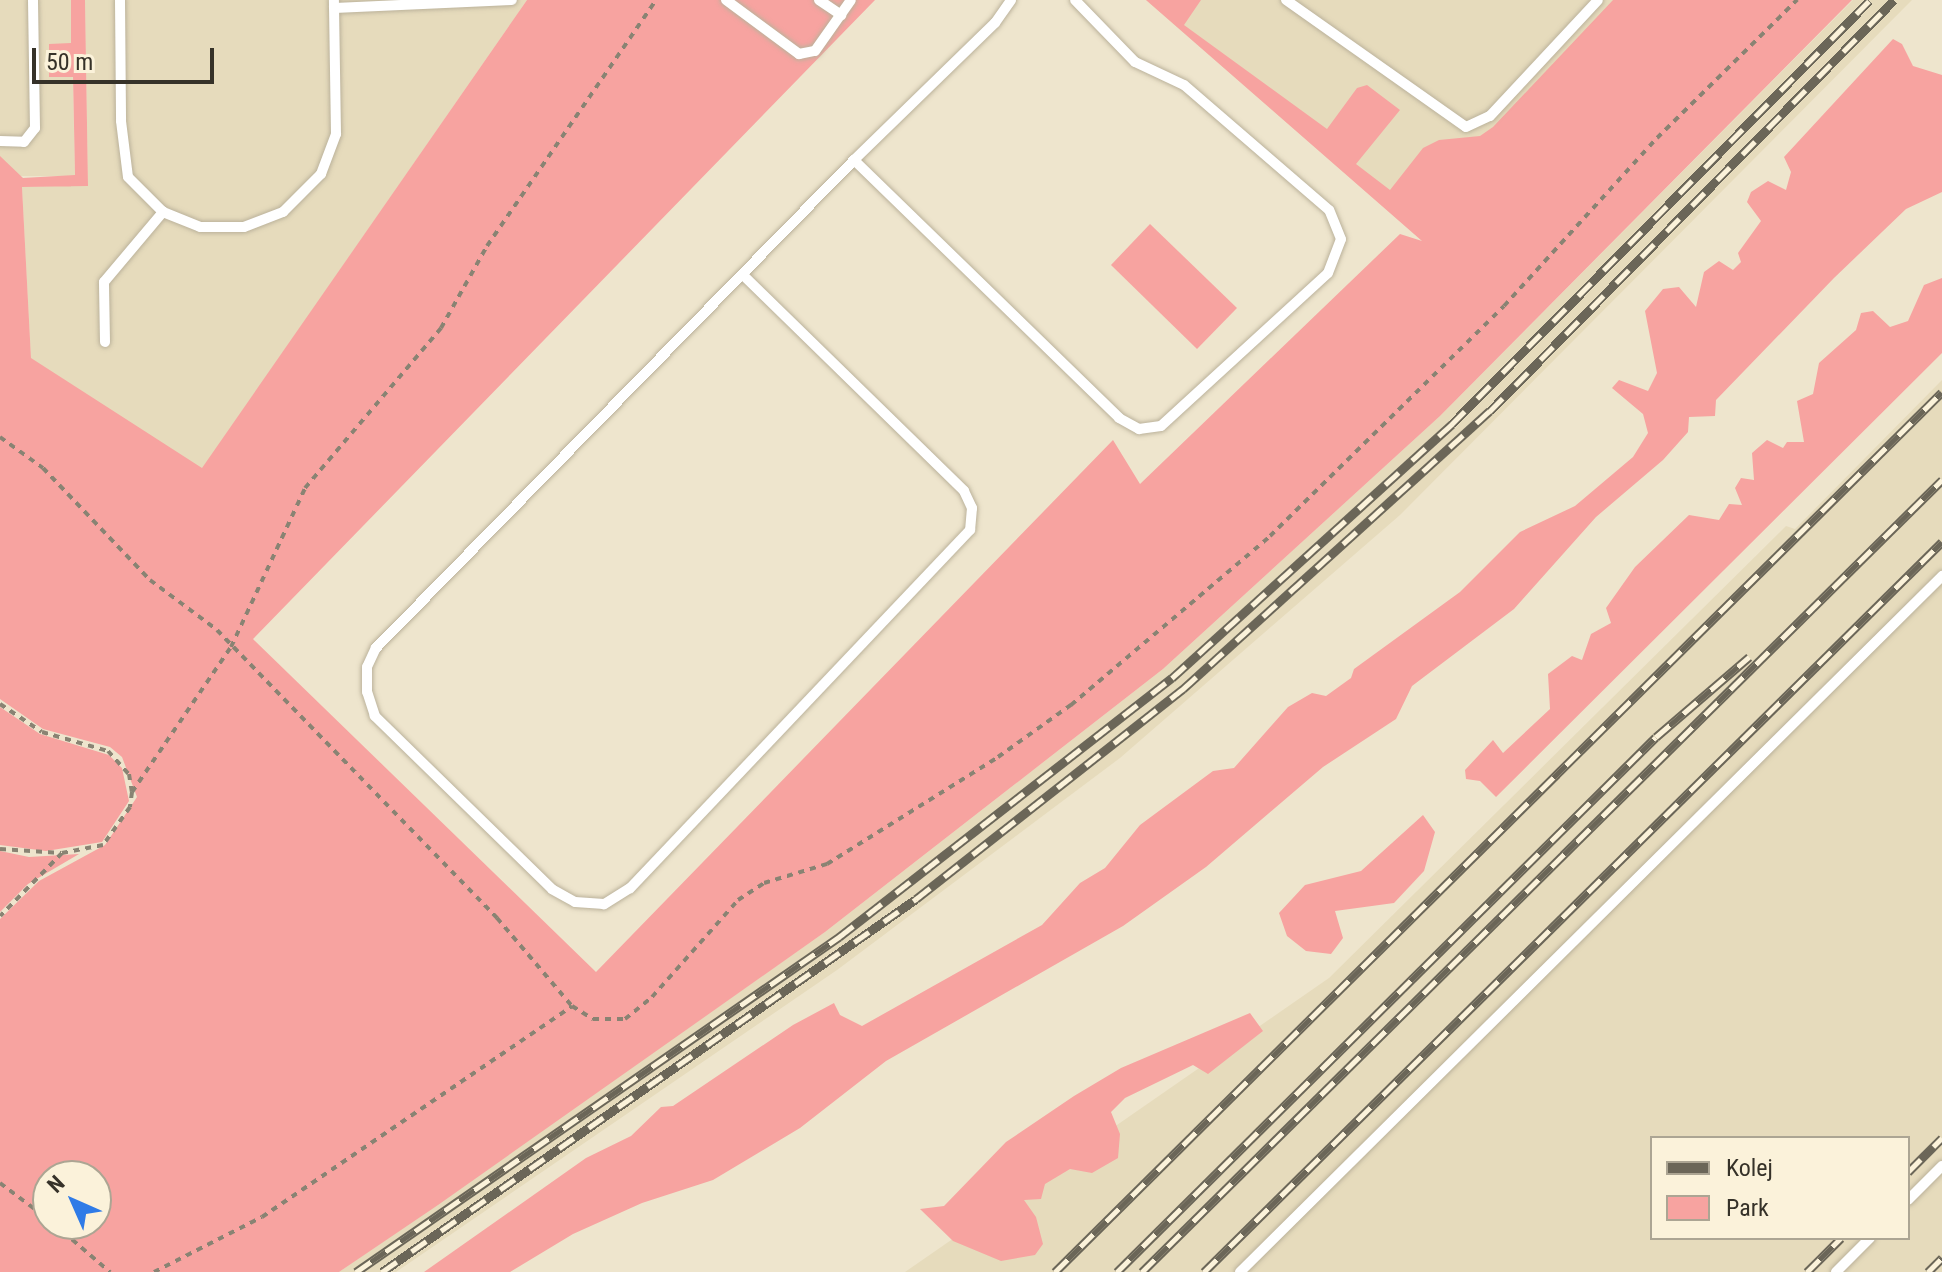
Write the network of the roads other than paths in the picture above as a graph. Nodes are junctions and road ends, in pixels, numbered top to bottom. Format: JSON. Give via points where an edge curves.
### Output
{"nodes":[{"id":1,"x":33,"y":0,"type":"edge"},
{"id":2,"x":120,"y":0,"type":"edge"},
{"id":3,"x":512,"y":0,"type":"edge"},
{"id":4,"x":726,"y":0,"type":"edge"},
{"id":5,"x":819,"y":0,"type":"edge"},
{"id":6,"x":851,"y":0,"type":"edge"},
{"id":7,"x":1011,"y":0,"type":"edge"},
{"id":8,"x":1075,"y":0,"type":"edge"},
{"id":9,"x":1286,"y":0,"type":"edge"},
{"id":10,"x":1598,"y":0,"type":"edge"},
{"id":11,"x":334,"y":4,"type":"edge"},
{"id":12,"x":841,"y":15,"type":"junction"},
{"id":13,"x":0,"y":141,"type":"edge"},
{"id":14,"x":854,"y":160,"type":"junction"},
{"id":15,"x":163,"y":212,"type":"junction"},
{"id":16,"x":743,"y":275,"type":"junction"},
{"id":17,"x":105,"y":342,"type":"dead end"},
{"id":18,"x":1942,"y":576,"type":"edge"},
{"id":19,"x":1942,"y":1166,"type":"edge"},
{"id":20,"x":1910,"y":1198,"type":"edge"},
{"id":21,"x":1868,"y":1240,"type":"edge"},
{"id":22,"x":1240,"y":1272,"type":"edge"},
{"id":23,"x":1836,"y":1272,"type":"edge"}],
"edges":[{"from":1,"to":13,"type":"lane","via":[[35,128],[24,142]]},
{"from":2,"to":15,"type":"lane","via":[[121,121],[128,177]]},
{"from":3,"to":11,"type":"lane"},
{"from":4,"to":12,"type":"lane","via":[[799,54],[815,51]]},
{"from":5,"to":12,"type":"lane"},
{"from":6,"to":12,"type":"lane"},
{"from":7,"to":14,"type":"lane","via":[[995,23]]},
{"from":8,"to":14,"type":"lane","via":[[1135,62],[1184,85],[1329,210],[1341,239],[1328,273],[1161,426],[1139,429],[1119,418]]},
{"from":9,"to":10,"type":"lane","via":[[1466,127],[1490,116]]},
{"from":11,"to":15,"type":"lane","via":[[336,134],[321,174],[283,212],[244,227],[200,227]]},
{"from":14,"to":16,"type":"lane"},
{"from":15,"to":17,"type":"lane","via":[[104,282]]},
{"from":16,"to":16,"type":"lane","via":[[964,491],[972,508],[970,530],[630,888],[604,904],[575,902],[552,889],[375,716],[367,692],[367,667],[376,648]]},
{"from":18,"to":22,"type":"lane"},
{"from":19,"to":20,"type":"lane"},
{"from":21,"to":23,"type":"lane"}]}
